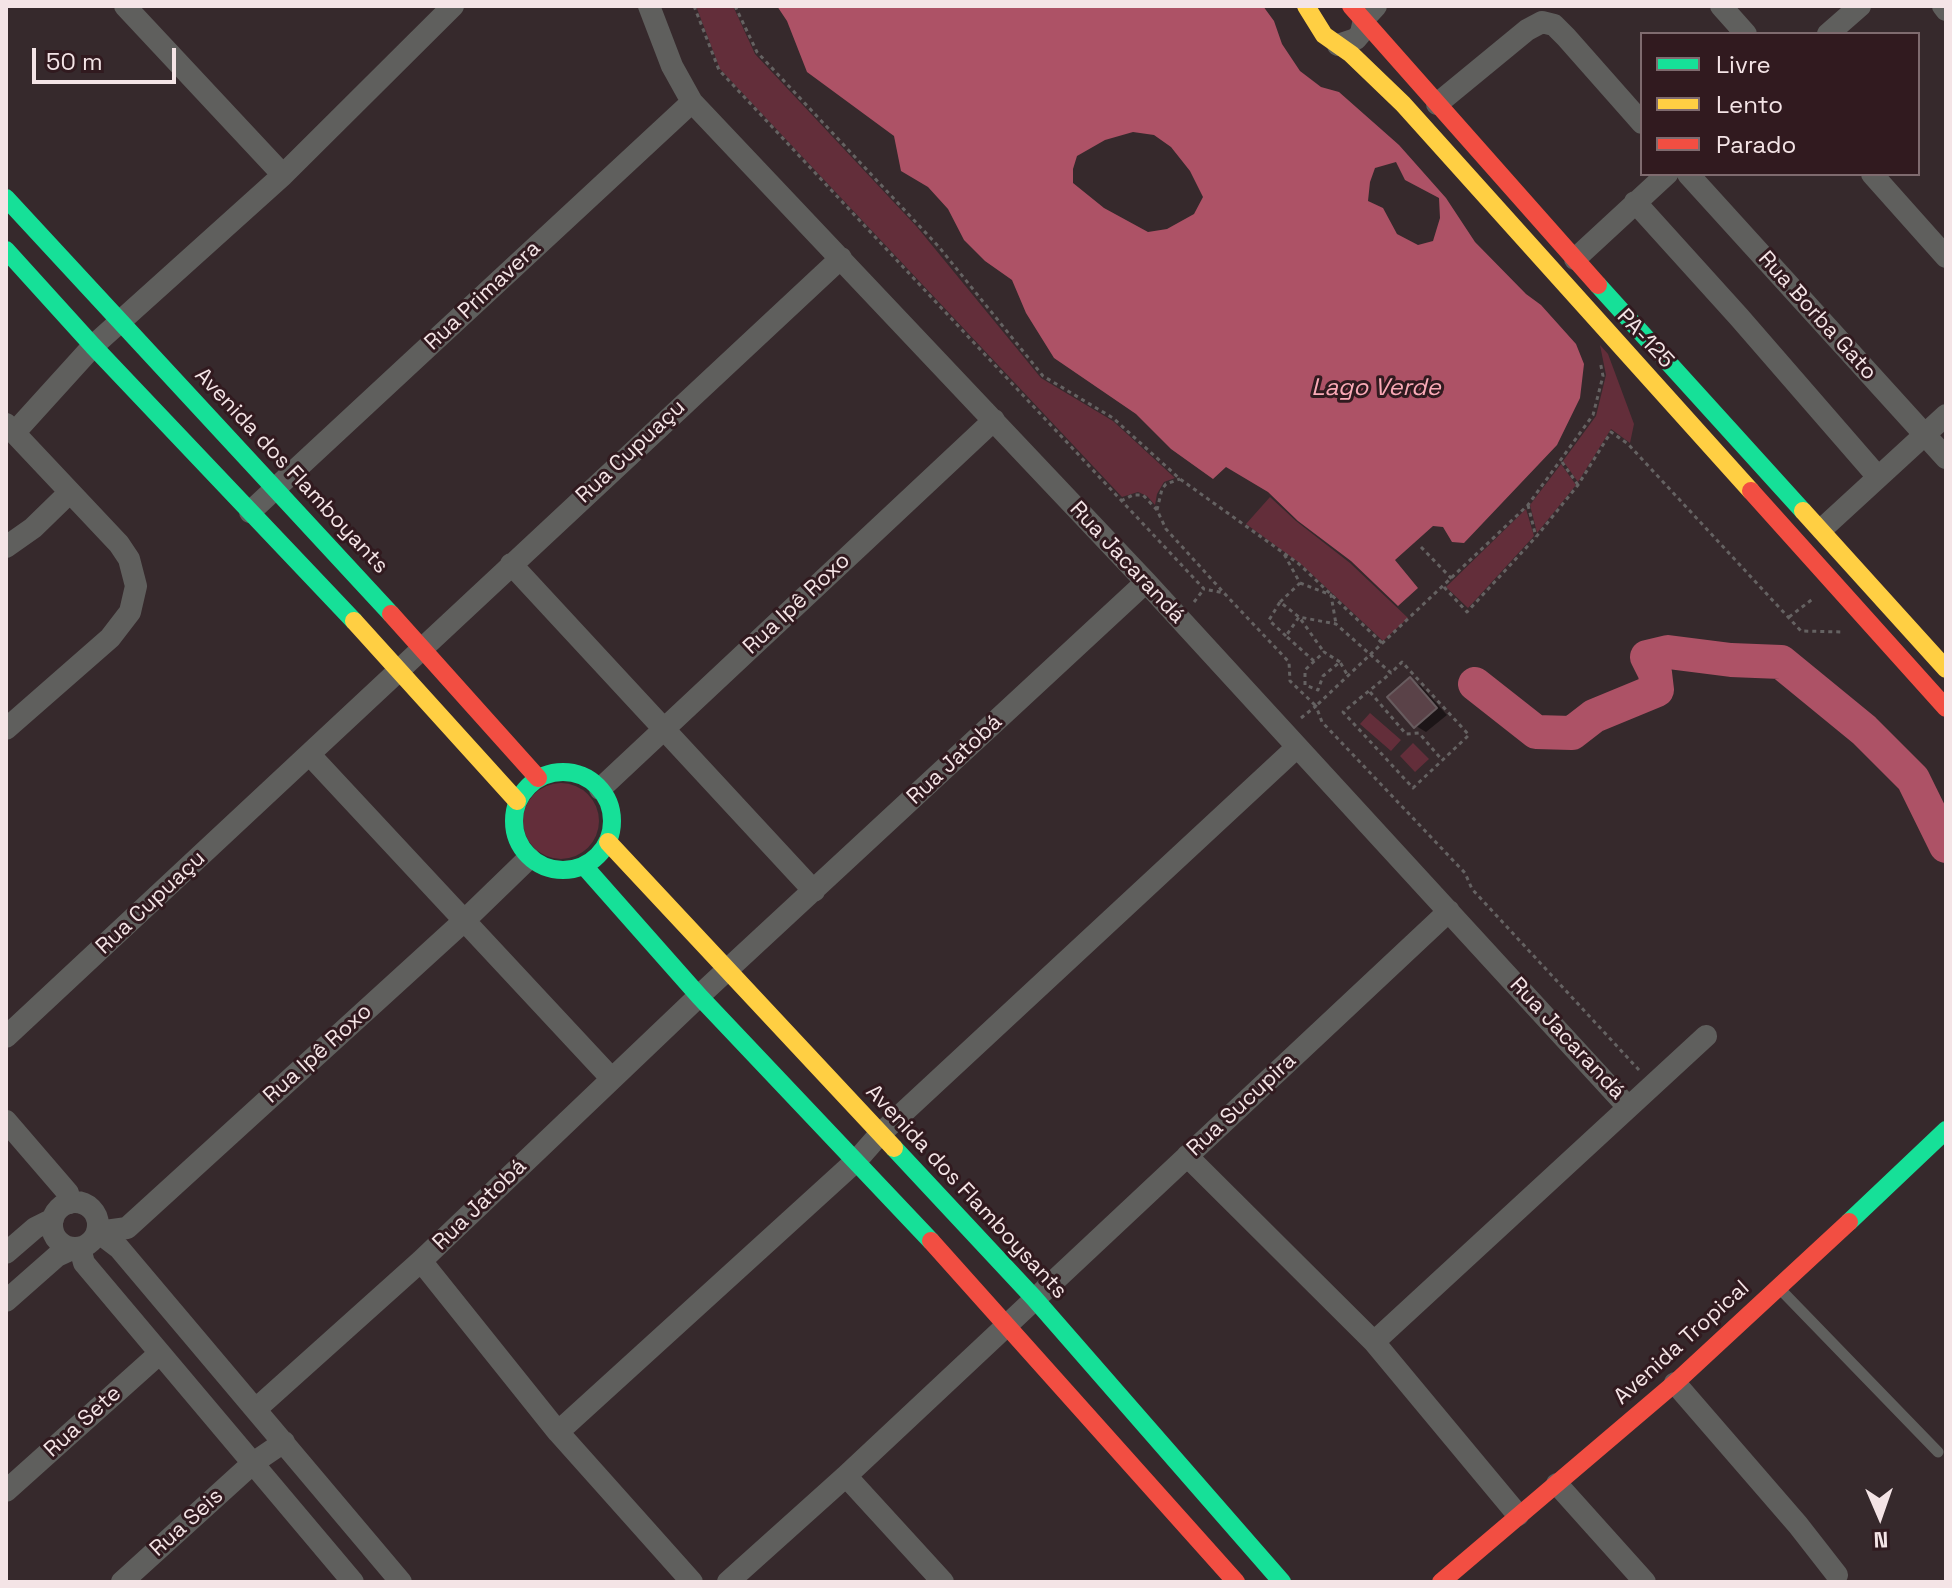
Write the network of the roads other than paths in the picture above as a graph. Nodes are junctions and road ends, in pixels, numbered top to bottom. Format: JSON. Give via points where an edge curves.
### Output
{"nodes":[{"id":1,"x":125,"y":6,"type":"edge"},
{"id":2,"x":649,"y":6,"type":"edge"},
{"id":3,"x":1721,"y":6,"type":"edge"},
{"id":4,"x":1860,"y":6,"type":"edge"},
{"id":5,"x":443,"y":9,"type":"edge"},
{"id":6,"x":1364,"y":10,"type":"edge"},
{"id":7,"x":1314,"y":11,"type":"edge"},
{"id":8,"x":1744,"y":32,"type":"edge"},
{"id":9,"x":1830,"y":32,"type":"edge"},
{"id":10,"x":1338,"y":45,"type":"junction"},
{"id":11,"x":692,"y":102,"type":"junction"},
{"id":12,"x":1437,"y":104,"type":"junction"},
{"id":13,"x":1640,"y":121,"type":"edge"},
{"id":14,"x":283,"y":175,"type":"junction"},
{"id":15,"x":1665,"y":176,"type":"edge"},
{"id":16,"x":1690,"y":176,"type":"edge"},
{"id":17,"x":1874,"y":176,"type":"edge"},
{"id":18,"x":6,"y":198,"type":"edge"},
{"id":19,"x":1635,"y":202,"type":"junction"},
{"id":20,"x":6,"y":250,"type":"edge"},
{"id":21,"x":1946,"y":257,"type":"edge"},
{"id":22,"x":841,"y":258,"type":"junction"},
{"id":23,"x":1575,"y":259,"type":"junction"},
{"id":24,"x":121,"y":322,"type":"junction"},
{"id":25,"x":93,"y":346,"type":"junction"},
{"id":26,"x":1946,"y":415,"type":"edge"},
{"id":27,"x":994,"y":420,"type":"junction"},
{"id":28,"x":10,"y":428,"type":"edge"},
{"id":29,"x":1924,"y":434,"type":"junction"},
{"id":30,"x":1946,"y":458,"type":"edge"},
{"id":31,"x":1878,"y":477,"type":"junction"},
{"id":32,"x":275,"y":490,"type":"junction"},
{"id":33,"x":69,"y":493,"type":"junction"},
{"id":34,"x":250,"y":512,"type":"junction"},
{"id":35,"x":1822,"y":529,"type":"junction"},
{"id":36,"x":6,"y":547,"type":"edge"},
{"id":37,"x":511,"y":564,"type":"junction"},
{"id":38,"x":1146,"y":582,"type":"junction"},
{"id":39,"x":422,"y":647,"type":"junction"},
{"id":40,"x":399,"y":669,"type":"junction"},
{"id":41,"x":1946,"y":669,"type":"edge"},
{"id":42,"x":1946,"y":708,"type":"edge"},
{"id":43,"x":6,"y":729,"type":"edge"},
{"id":44,"x":664,"y":729,"type":"junction"},
{"id":45,"x":1296,"y":748,"type":"junction"},
{"id":46,"x":310,"y":755,"type":"junction"},
{"id":47,"x":538,"y":778,"type":"junction"},
{"id":48,"x":600,"y":789,"type":"junction"},
{"id":49,"x":517,"y":801,"type":"junction"},
{"id":50,"x":608,"y":842,"type":"junction"},
{"id":51,"x":529,"y":858,"type":"junction"},
{"id":52,"x":584,"y":866,"type":"junction"},
{"id":53,"x":814,"y":891,"type":"junction"},
{"id":54,"x":1449,"y":911,"type":"junction"},
{"id":55,"x":465,"y":920,"type":"junction"},
{"id":56,"x":728,"y":971,"type":"junction"},
{"id":57,"x":699,"y":996,"type":"junction"},
{"id":58,"x":1706,"y":1036,"type":"dead end"},
{"id":59,"x":6,"y":1037,"type":"edge"},
{"id":60,"x":612,"y":1079,"type":"junction"},
{"id":61,"x":1628,"y":1107,"type":"junction"},
{"id":62,"x":6,"y":1121,"type":"edge"},
{"id":63,"x":1946,"y":1130,"type":"edge"},
{"id":64,"x":879,"y":1135,"type":"junction"},
{"id":65,"x":1187,"y":1156,"type":"junction"},
{"id":66,"x":857,"y":1160,"type":"junction"},
{"id":67,"x":70,"y":1203,"type":"junction"},
{"id":68,"x":53,"y":1219,"type":"junction"},
{"id":69,"x":98,"y":1232,"type":"junction"},
{"id":70,"x":76,"y":1248,"type":"junction"},
{"id":71,"x":6,"y":1253,"type":"edge"},
{"id":72,"x":421,"y":1261,"type":"junction"},
{"id":73,"x":1780,"y":1288,"type":"junction"},
{"id":74,"x":1034,"y":1298,"type":"junction"},
{"id":75,"x":6,"y":1301,"type":"edge"},
{"id":76,"x":1007,"y":1324,"type":"junction"},
{"id":77,"x":1374,"y":1342,"type":"junction"},
{"id":78,"x":160,"y":1353,"type":"junction"},
{"id":79,"x":1675,"y":1383,"type":"junction"},
{"id":80,"x":256,"y":1409,"type":"junction"},
{"id":81,"x":558,"y":1432,"type":"junction"},
{"id":82,"x":284,"y":1442,"type":"junction"},
{"id":83,"x":1938,"y":1452,"type":"dead end"},
{"id":84,"x":253,"y":1463,"type":"junction"},
{"id":85,"x":846,"y":1476,"type":"junction"},
{"id":86,"x":1557,"y":1484,"type":"junction"},
{"id":87,"x":6,"y":1491,"type":"edge"},
{"id":88,"x":1518,"y":1515,"type":"junction"},
{"id":89,"x":1837,"y":1575,"type":"dead end"},
{"id":90,"x":347,"y":1580,"type":"edge"},
{"id":91,"x":122,"y":1582,"type":"edge"},
{"id":92,"x":401,"y":1582,"type":"edge"},
{"id":93,"x":692,"y":1582,"type":"edge"},
{"id":94,"x":728,"y":1582,"type":"edge"},
{"id":95,"x":943,"y":1582,"type":"edge"},
{"id":96,"x":1236,"y":1582,"type":"edge"},
{"id":97,"x":1282,"y":1582,"type":"edge"},
{"id":98,"x":1441,"y":1582,"type":"edge"},
{"id":99,"x":1645,"y":1582,"type":"edge"}],
"edges":[{"from":1,"to":14,"type":"street"},
{"from":2,"to":11,"type":"street","name":"Rua Jacarandá"},
{"from":3,"to":8,"type":"street"},
{"from":4,"to":9,"type":"street"},
{"from":5,"to":14,"type":"street"},
{"from":6,"to":10,"type":"street","via":[[1361,33]]},
{"from":6,"to":12,"type":"street","name":"PA-125","number":"PA-125","via":[[1378,39]]},
{"from":7,"to":10,"type":"street","name":"PA-125","number":"PA-125","via":[[1324,35]]},
{"from":10,"to":42,"type":"street","name":"PA-125","number":"PA-125","via":[[1403,104]]},
{"from":11,"to":22,"type":"street","name":"Rua Jacarandá"},
{"from":11,"to":32,"type":"street","name":"Rua Primavera"},
{"from":12,"to":13,"type":"street","via":[[1542,22],[1566,37]]},
{"from":12,"to":23,"type":"street","name":"PA-125","number":"PA-125"},
{"from":14,"to":24,"type":"street"},
{"from":15,"to":19,"type":"street"},
{"from":16,"to":29,"type":"street","name":"Rua Borba Gato"},
{"from":17,"to":21,"type":"street"},
{"from":18,"to":24,"type":"street","name":"Avenida dos Flamboyants"},
{"from":19,"to":23,"type":"street"},
{"from":19,"to":31,"type":"street"},
{"from":20,"to":25,"type":"street"},
{"from":22,"to":27,"type":"street","name":"Rua Jacarandá"},
{"from":22,"to":37,"type":"street","name":"Rua Cupuaçu"},
{"from":23,"to":35,"type":"street","name":"PA-125","number":"PA-125"},
{"from":24,"to":25,"type":"street"},
{"from":24,"to":32,"type":"street","name":"Avenida dos Flamboyants"},
{"from":25,"to":28,"type":"street"},
{"from":25,"to":34,"type":"street"},
{"from":26,"to":29,"type":"street"},
{"from":27,"to":38,"type":"street","name":"Rua Jacarandá"},
{"from":27,"to":44,"type":"street","name":"Rua Ipê Roxo"},
{"from":28,"to":33,"type":"street"},
{"from":29,"to":30,"type":"street","name":"Rua Borba Gato"},
{"from":29,"to":31,"type":"street"},
{"from":31,"to":35,"type":"street"},
{"from":32,"to":34,"type":"street","name":"Rua Primavera"},
{"from":32,"to":39,"type":"street","name":"Avenida dos Flamboyants"},
{"from":33,"to":36,"type":"street"},
{"from":33,"to":43,"type":"street","via":[[129,559],[135,599],[110,638]]},
{"from":34,"to":40,"type":"street"},
{"from":35,"to":41,"type":"street","name":"PA-125","number":"PA-125"},
{"from":37,"to":39,"type":"street","name":"Rua Cupuaçu"},
{"from":37,"to":44,"type":"street"},
{"from":38,"to":45,"type":"street","name":"Rua Jacarandá"},
{"from":38,"to":53,"type":"street","name":"Rua Jatobá"},
{"from":39,"to":40,"type":"street","name":"Rua Cupuaçu"},
{"from":39,"to":47,"type":"street","name":"Avenida dos Flamboyants"},
{"from":40,"to":46,"type":"street","name":"Rua Cupuaçu"},
{"from":40,"to":49,"type":"street"},
{"from":44,"to":48,"type":"street","name":"Rua Ipê Roxo"},
{"from":44,"to":53,"type":"street"},
{"from":45,"to":54,"type":"street","name":"Rua Jacarandá"},
{"from":45,"to":64,"type":"street"},
{"from":46,"to":55,"type":"street"},
{"from":46,"to":59,"type":"street","name":"Rua Cupuaçu"},
{"from":47,"to":48,"type":"street","via":[[571,772]]},
{"from":47,"to":49,"type":"street"},
{"from":48,"to":50,"type":"street","via":[[610,805]]},
{"from":49,"to":51,"type":"street","via":[[514,831]]},
{"from":50,"to":52,"type":"street"},
{"from":50,"to":56,"type":"street","name":"Avenida dos Flamboysants"},
{"from":51,"to":52,"type":"street","via":[[565,871]]},
{"from":51,"to":55,"type":"street","name":"Rua Ipê Roxo"},
{"from":52,"to":57,"type":"street"},
{"from":53,"to":56,"type":"street","name":"Rua Jatobá"},
{"from":54,"to":61,"type":"street","name":"Rua Jacarandá"},
{"from":54,"to":65,"type":"street","name":"Rua Sucupira"},
{"from":55,"to":60,"type":"street"},
{"from":55,"to":69,"type":"street","name":"Rua Ipê Roxo","via":[[127,1228]]},
{"from":56,"to":57,"type":"street","name":"Rua Jatobá"},
{"from":56,"to":64,"type":"street","name":"Avenida dos Flamboysants"},
{"from":57,"to":60,"type":"street","name":"Rua Jatobá"},
{"from":57,"to":66,"type":"street"},
{"from":58,"to":61,"type":"street"},
{"from":60,"to":72,"type":"street","name":"Rua Jatobá"},
{"from":61,"to":77,"type":"street"},
{"from":62,"to":67,"type":"street","via":[[68,1193]]},
{"from":63,"to":73,"type":"street","name":"Avenida Tropical"},
{"from":64,"to":66,"type":"street"},
{"from":64,"to":74,"type":"street","name":"Avenida dos Flamboysants"},
{"from":65,"to":74,"type":"street","name":"Rua Sucupira"},
{"from":65,"to":77,"type":"street"},
{"from":66,"to":76,"type":"street"},
{"from":66,"to":81,"type":"street"},
{"from":67,"to":68,"type":"street"},
{"from":67,"to":69,"type":"street","via":[[92,1210]]},
{"from":68,"to":70,"type":"street","via":[[53,1235]]},
{"from":68,"to":71,"type":"street"},
{"from":69,"to":70,"type":"street"},
{"from":69,"to":80,"type":"street","via":[[119,1248]]},
{"from":70,"to":75,"type":"street","via":[[57,1256]]},
{"from":70,"to":78,"type":"street"},
{"from":72,"to":80,"type":"street","name":"Rua Jatobá"},
{"from":72,"to":81,"type":"street"},
{"from":73,"to":79,"type":"street","name":"Avenida Tropical"},
{"from":73,"to":83,"type":"lane"},
{"from":74,"to":76,"type":"street","name":"Rua Sucupira"},
{"from":74,"to":97,"type":"street","name":"Avenida dos Flamboysants"},
{"from":76,"to":85,"type":"street","name":"Rua Sucupira"},
{"from":76,"to":96,"type":"street"},
{"from":77,"to":88,"type":"street"},
{"from":78,"to":84,"type":"street"},
{"from":78,"to":87,"type":"street","name":"Rua Sete"},
{"from":79,"to":86,"type":"street","name":"Avenida Tropical"},
{"from":79,"to":89,"type":"street"},
{"from":80,"to":82,"type":"street"},
{"from":81,"to":93,"type":"street"},
{"from":82,"to":84,"type":"street","name":"Rua Seis"},
{"from":82,"to":92,"type":"street"},
{"from":84,"to":90,"type":"street"},
{"from":84,"to":91,"type":"street","name":"Rua Seis"},
{"from":85,"to":94,"type":"street","name":"Rua Sucupira"},
{"from":85,"to":95,"type":"street"},
{"from":86,"to":88,"type":"street","name":"Avenida Tropical"},
{"from":86,"to":99,"type":"street"},
{"from":88,"to":98,"type":"street","name":"Avenida Tropical"}]}
